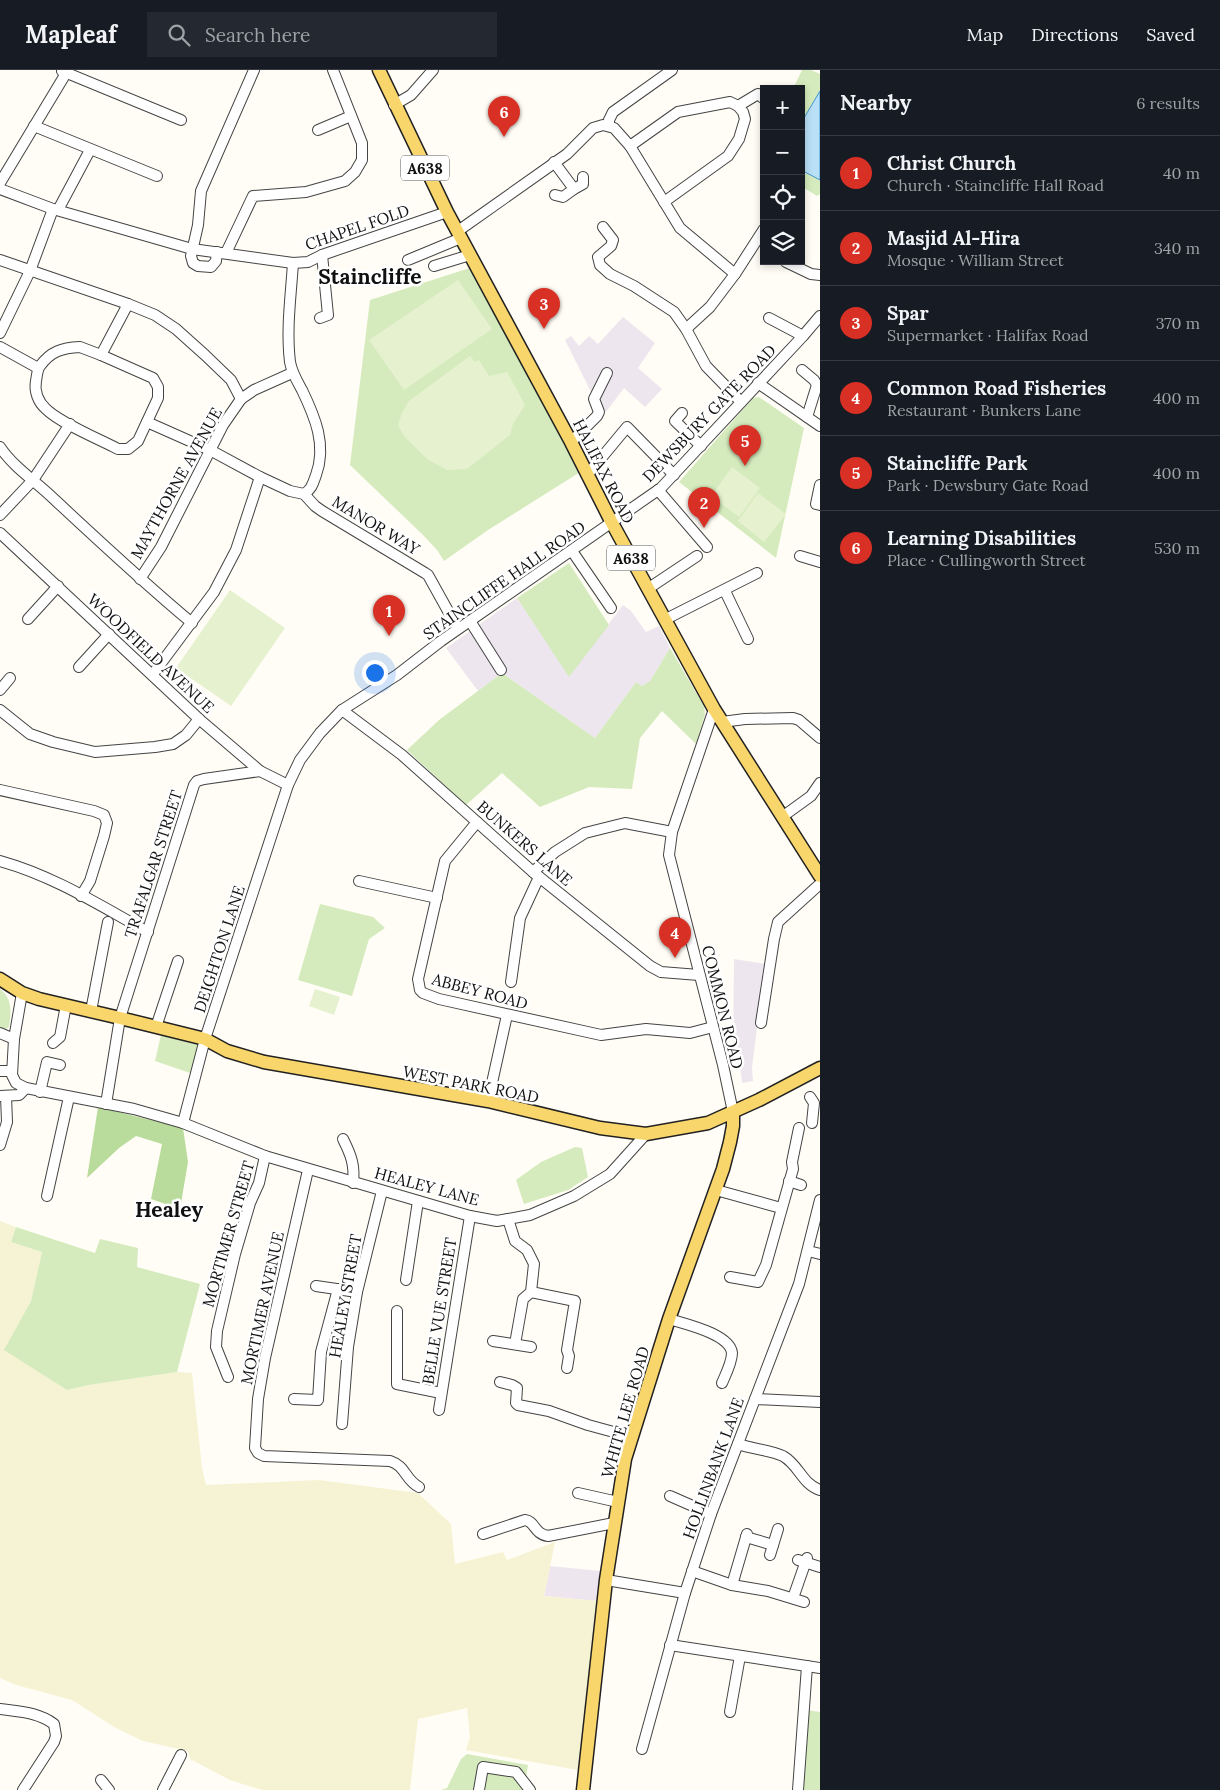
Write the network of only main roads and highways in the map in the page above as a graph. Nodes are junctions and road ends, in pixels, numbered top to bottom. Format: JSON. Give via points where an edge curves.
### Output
{"nodes":[{"id":1,"x":379,"y":70,"type":"edge"},
{"id":2,"x":820,"y":876,"type":"edge"},
{"id":3,"x":0,"y":979,"type":"edge"},
{"id":4,"x":820,"y":1068,"type":"edge"},
{"id":5,"x":733,"y":1112,"type":"junction"},
{"id":6,"x":583,"y":1790,"type":"edge"}],
"edges":[{"from":1,"to":2,"type":"main road","name":"HALIFAX ROAD","number":"A638","via":[[447,212],[612,523],[714,709]]},
{"from":3,"to":5,"type":"main road","name":"WEST PARK ROAD","via":[[39,999],[204,1040],[264,1062],[488,1101],[600,1128],[646,1134],[708,1123]]},
{"from":4,"to":5,"type":"main road","name":"WEST PARK ROAD"},
{"from":5,"to":6,"type":"main road","name":"WHITE LEE ROAD","via":[[730,1142],[716,1190],[669,1318],[625,1459],[606,1580]]}]}
